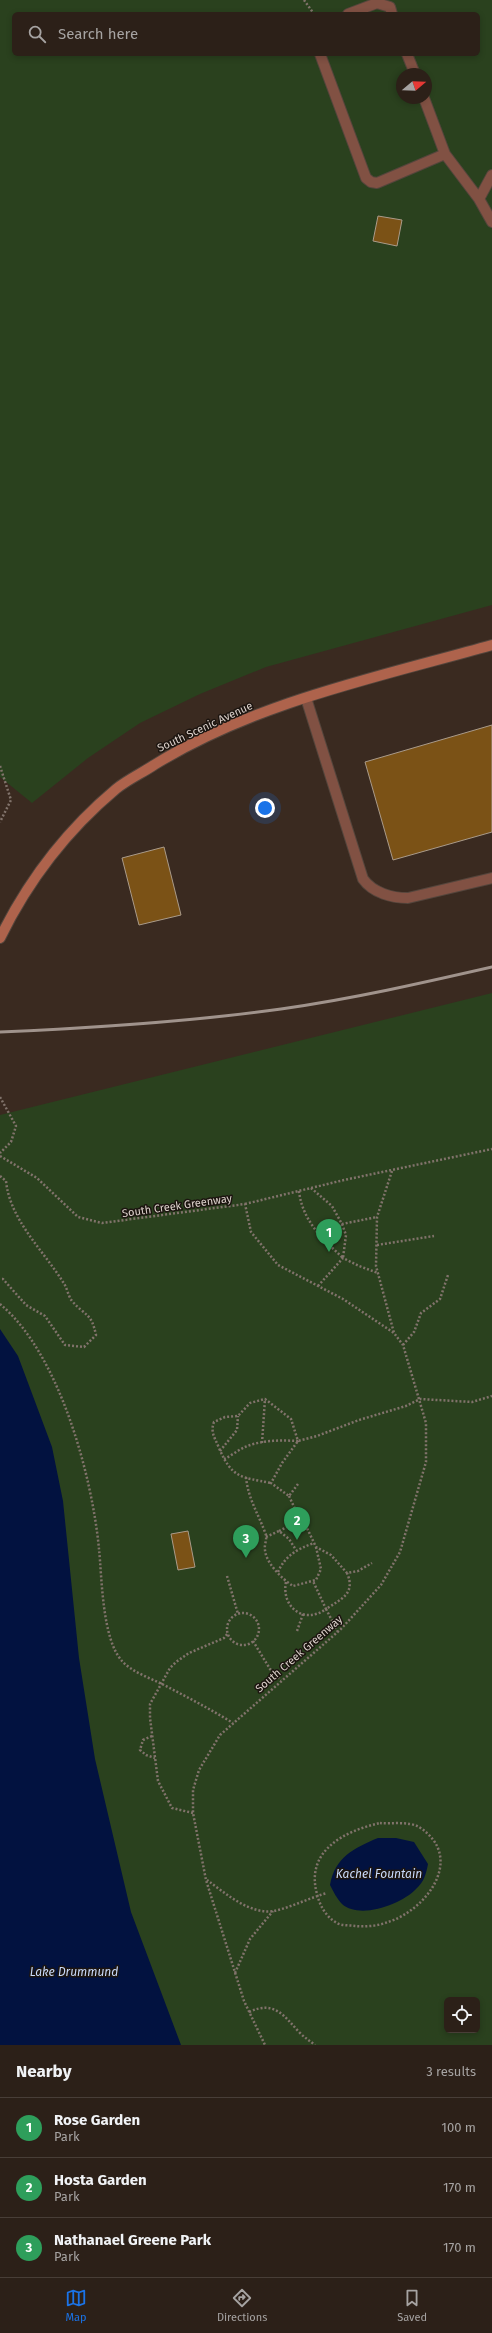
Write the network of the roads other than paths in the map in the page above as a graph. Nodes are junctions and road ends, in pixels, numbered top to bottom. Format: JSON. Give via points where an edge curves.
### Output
{"nodes":[{"id":1,"x":353,"y":12,"type":"edge"},
{"id":2,"x":391,"y":12,"type":"edge"},
{"id":3,"x":321,"y":56,"type":"edge"},
{"id":4,"x":408,"y":56,"type":"edge"},
{"id":5,"x":413,"y":68,"type":"edge"},
{"id":6,"x":426,"y":104,"type":"edge"},
{"id":7,"x":445,"y":154,"type":"junction"},
{"id":8,"x":492,"y":175,"type":"edge"},
{"id":9,"x":479,"y":199,"type":"junction"},
{"id":10,"x":492,"y":222,"type":"edge"},
{"id":11,"x":492,"y":645,"type":"edge"},
{"id":12,"x":306,"y":698,"type":"junction"},
{"id":13,"x":492,"y":878,"type":"edge"},
{"id":14,"x":0,"y":938,"type":"edge"}],
"edges":[{"from":1,"to":2,"type":"lane","via":[[377,3],[390,7]]},
{"from":3,"to":7,"type":"lane","via":[[366,178],[370,182],[377,183]]},
{"from":4,"to":5,"type":"lane"},
{"from":6,"to":7,"type":"lane"},
{"from":7,"to":9,"type":"lane"},
{"from":8,"to":9,"type":"lane"},
{"from":9,"to":10,"type":"lane"},
{"from":11,"to":12,"type":"main road","name":"South Scenic Avenue"},
{"from":12,"to":13,"type":"lane","via":[[363,879],[369,887],[395,898],[408,898]]},
{"from":12,"to":14,"type":"main road","name":"South Scenic Avenue","via":[[261,714],[182,749],[117,789],[46,861],[28,887]]}]}
